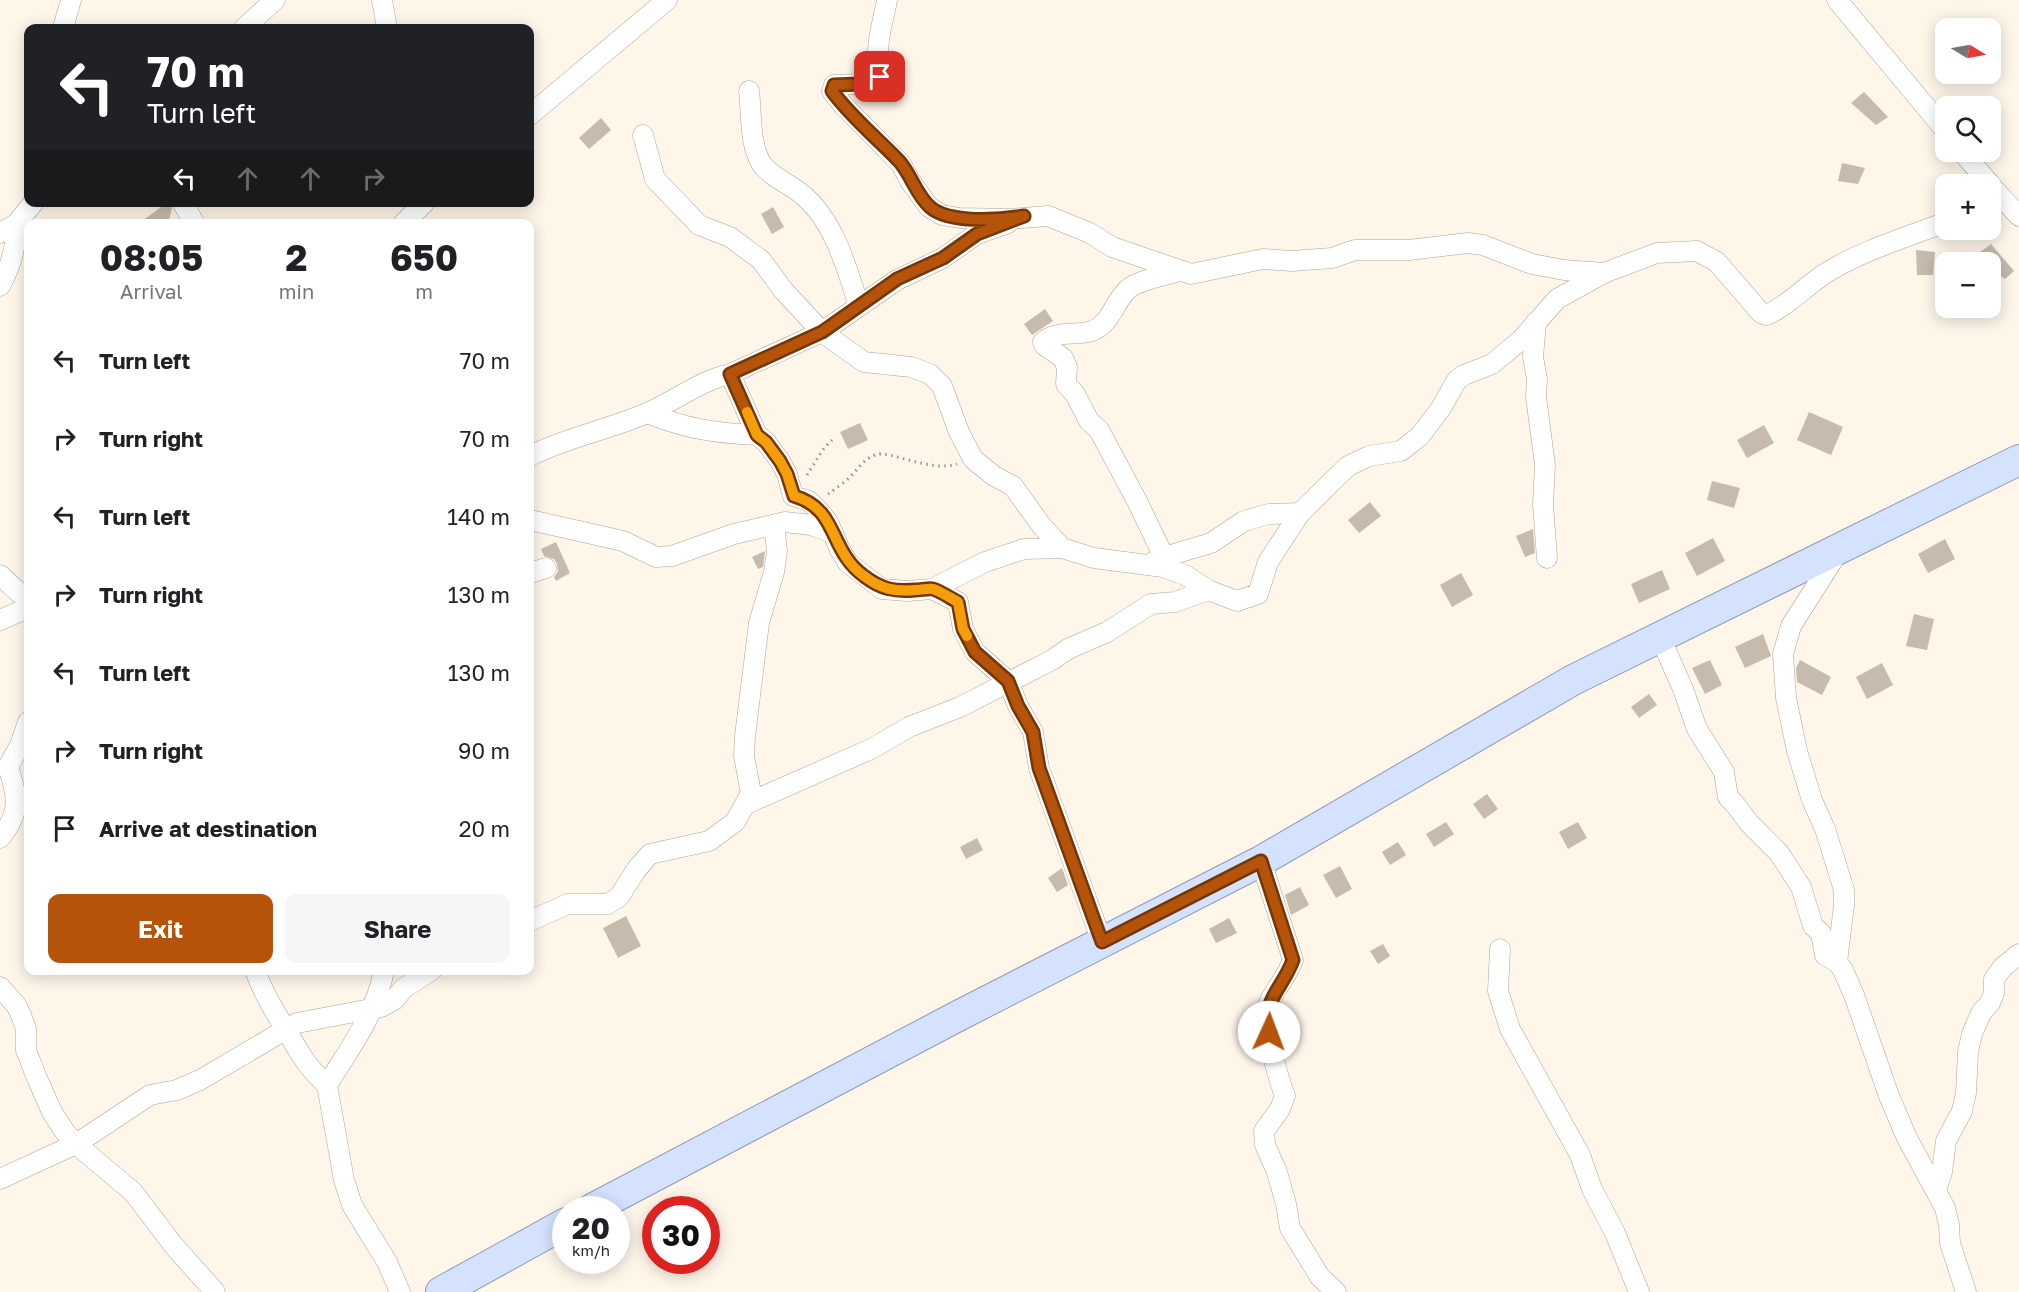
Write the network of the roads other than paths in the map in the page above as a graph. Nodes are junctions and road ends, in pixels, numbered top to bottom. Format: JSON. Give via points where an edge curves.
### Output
{"nodes":[{"id":1,"x":71,"y":0,"type":"edge"},
{"id":2,"x":275,"y":0,"type":"edge"},
{"id":3,"x":382,"y":0,"type":"edge"},
{"id":4,"x":667,"y":0,"type":"edge"},
{"id":5,"x":887,"y":0,"type":"edge"},
{"id":6,"x":1837,"y":0,"type":"edge"},
{"id":7,"x":64,"y":24,"type":"edge"},
{"id":8,"x":248,"y":24,"type":"edge"},
{"id":9,"x":386,"y":24,"type":"edge"},
{"id":10,"x":749,"y":91,"type":"dead end"},
{"id":11,"x":534,"y":113,"type":"edge"},
{"id":12,"x":1935,"y":118,"type":"edge"},
{"id":13,"x":643,"y":135,"type":"dead end"},
{"id":14,"x":1970,"y":162,"type":"edge"},
{"id":15,"x":1979,"y":174,"type":"edge"},
{"id":16,"x":2001,"y":199,"type":"edge"},
{"id":17,"x":29,"y":207,"type":"edge"},
{"id":18,"x":421,"y":207,"type":"edge"},
{"id":19,"x":1024,"y":216,"type":"junction"},
{"id":20,"x":2019,"y":216,"type":"edge"},
{"id":21,"x":408,"y":219,"type":"edge"},
{"id":22,"x":1935,"y":226,"type":"edge"},
{"id":23,"x":8,"y":228,"type":"edge"},
{"id":24,"x":1180,"y":271,"type":"junction"},
{"id":25,"x":1604,"y":273,"type":"junction"},
{"id":26,"x":0,"y":286,"type":"edge"},
{"id":27,"x":859,"y":306,"type":"junction"},
{"id":28,"x":1536,"y":322,"type":"junction"},
{"id":29,"x":822,"y":332,"type":"junction"},
{"id":30,"x":730,"y":374,"type":"junction"},
{"id":31,"x":647,"y":413,"type":"junction"},
{"id":32,"x":757,"y":435,"type":"junction"},
{"id":33,"x":534,"y":454,"type":"edge"},
{"id":34,"x":2019,"y":460,"type":"edge"},
{"id":35,"x":1300,"y":513,"type":"junction"},
{"id":36,"x":534,"y":521,"type":"edge"},
{"id":37,"x":774,"y":525,"type":"junction"},
{"id":38,"x":833,"y":533,"type":"junction"},
{"id":39,"x":1842,"y":547,"type":"junction"},
{"id":40,"x":1062,"y":548,"type":"junction"},
{"id":41,"x":1547,"y":558,"type":"dead end"},
{"id":42,"x":1156,"y":561,"type":"junction"},
{"id":43,"x":0,"y":575,"type":"edge"},
{"id":44,"x":932,"y":589,"type":"junction"},
{"id":45,"x":1208,"y":590,"type":"junction"},
{"id":46,"x":24,"y":597,"type":"edge"},
{"id":47,"x":24,"y":610,"type":"edge"},
{"id":48,"x":0,"y":620,"type":"edge"},
{"id":49,"x":1660,"y":637,"type":"junction"},
{"id":50,"x":1008,"y":681,"type":"junction"},
{"id":51,"x":24,"y":734,"type":"edge"},
{"id":52,"x":4,"y":768,"type":"edge"},
{"id":53,"x":746,"y":804,"type":"junction"},
{"id":54,"x":0,"y":838,"type":"edge"},
{"id":55,"x":1261,"y":861,"type":"junction"},
{"id":56,"x":534,"y":919,"type":"edge"},
{"id":57,"x":1102,"y":942,"type":"junction"},
{"id":58,"x":1500,"y":950,"type":"dead end"},
{"id":59,"x":2019,"y":954,"type":"edge"},
{"id":60,"x":1837,"y":962,"type":"junction"},
{"id":61,"x":257,"y":975,"type":"edge"},
{"id":62,"x":383,"y":975,"type":"edge"},
{"id":63,"x":424,"y":975,"type":"edge"},
{"id":64,"x":0,"y":987,"type":"edge"},
{"id":65,"x":373,"y":1009,"type":"junction"},
{"id":66,"x":286,"y":1030,"type":"junction"},
{"id":67,"x":327,"y":1085,"type":"junction"},
{"id":68,"x":76,"y":1144,"type":"junction"},
{"id":69,"x":0,"y":1179,"type":"edge"},
{"id":70,"x":1936,"y":1190,"type":"junction"},
{"id":71,"x":617,"y":1196,"type":"edge"},
{"id":72,"x":552,"y":1231,"type":"edge"},
{"id":73,"x":215,"y":1292,"type":"edge"},
{"id":74,"x":400,"y":1292,"type":"edge"},
{"id":75,"x":441,"y":1292,"type":"edge"},
{"id":76,"x":1335,"y":1292,"type":"edge"},
{"id":77,"x":1639,"y":1292,"type":"edge"},
{"id":78,"x":1966,"y":1292,"type":"edge"}],
"edges":[{"from":1,"to":7,"type":"street"},
{"from":2,"to":8,"type":"street"},
{"from":3,"to":9,"type":"street"},
{"from":4,"to":11,"type":"street"},
{"from":5,"to":19,"type":"street","via":[[878,48],[884,75],[860,84],[834,85],[832,91],[902,164],[929,207],[942,215],[959,218]]},
{"from":6,"to":12,"type":"street"},
{"from":10,"to":27,"type":"street","via":[[754,147],[762,165],[806,198],[828,226]]},
{"from":13,"to":29,"type":"street","via":[[655,179],[699,225],[730,237],[761,260]]},
{"from":14,"to":15,"type":"street"},
{"from":16,"to":20,"type":"street"},
{"from":17,"to":23,"type":"street"},
{"from":18,"to":21,"type":"street"},
{"from":19,"to":24,"type":"street","via":[[1048,216],[1090,233],[1112,247]]},
{"from":19,"to":27,"type":"street","via":[[977,234],[943,258],[897,279]]},
{"from":22,"to":25,"type":"street","via":[[1861,253],[1766,315],[1717,262],[1697,251],[1657,253]]},
{"from":23,"to":26,"type":"street","via":[[16,240],[11,267]]},
{"from":24,"to":25,"type":"street","via":[[1191,274],[1263,260],[1332,258],[1355,250],[1468,243],[1532,264]]},
{"from":24,"to":42,"type":"street","via":[[1130,288],[1108,321],[1093,331],[1050,337],[1043,342],[1064,358],[1066,384],[1099,430],[1137,501]]},
{"from":25,"to":28,"type":"street","via":[[1557,299]]},
{"from":27,"to":29,"type":"street"},
{"from":28,"to":35,"type":"street","via":[[1492,364],[1457,380],[1420,436],[1401,451],[1369,456],[1348,466]]},
{"from":28,"to":41,"type":"street","via":[[1533,357],[1545,465]]},
{"from":29,"to":30,"type":"street"},
{"from":29,"to":40,"type":"street","via":[[864,362],[910,367],[930,374],[942,386],[958,432],[973,459],[1013,486]]},
{"from":30,"to":31,"type":"street"},
{"from":30,"to":32,"type":"street"},
{"from":31,"to":32,"type":"street","via":[[712,433]]},
{"from":31,"to":33,"type":"street"},
{"from":32,"to":38,"type":"street","via":[[780,461],[794,496],[809,501]]},
{"from":34,"to":39,"type":"main road"},
{"from":35,"to":42,"type":"street","via":[[1244,520],[1211,543]]},
{"from":35,"to":45,"type":"street","via":[[1268,562],[1258,594],[1237,601]]},
{"from":36,"to":37,"type":"street","via":[[623,541],[656,557],[672,556],[734,534]]},
{"from":37,"to":38,"type":"street","via":[[811,525]]},
{"from":37,"to":53,"type":"street","via":[[774,572],[759,623],[749,696],[744,756],[751,793]]},
{"from":38,"to":44,"type":"street","via":[[848,562],[882,588]]},
{"from":39,"to":49,"type":"main road"},
{"from":39,"to":60,"type":"street","via":[[1791,626],[1783,654],[1786,698],[1797,751],[1844,890]]},
{"from":40,"to":42,"type":"street","via":[[1094,558]]},
{"from":40,"to":44,"type":"street","via":[[1024,549],[985,562]]},
{"from":42,"to":45,"type":"street"},
{"from":43,"to":46,"type":"street"},
{"from":44,"to":50,"type":"street","via":[[958,602],[963,629],[975,652]]},
{"from":45,"to":50,"type":"street","via":[[1175,602],[1151,604],[1098,636]]},
{"from":47,"to":48,"type":"street"},
{"from":49,"to":55,"type":"main road","via":[[1573,680]]},
{"from":49,"to":60,"type":"street","via":[[1697,729],[1724,772],[1728,797],[1779,853],[1801,887],[1813,926],[1821,933],[1825,955]]},
{"from":50,"to":53,"type":"street","via":[[871,749]]},
{"from":50,"to":57,"type":"street","via":[[1033,732],[1039,768]]},
{"from":51,"to":52,"type":"street"},
{"from":52,"to":54,"type":"street","via":[[17,801],[9,828]]},
{"from":53,"to":56,"type":"street","via":[[735,822],[710,842],[650,854],[620,897],[608,904],[568,904]]},
{"from":55,"to":57,"type":"main road"},
{"from":55,"to":76,"type":"street","via":[[1293,960],[1266,1015],[1271,1053],[1286,1096],[1264,1131],[1264,1139],[1277,1172],[1290,1228],[1320,1277]]},
{"from":57,"to":71,"type":"main road"},
{"from":58,"to":77,"type":"street","via":[[1498,991],[1510,1029],[1580,1155]]},
{"from":59,"to":70,"type":"street","via":[[1994,979],[1990,1003],[1972,1034],[1962,1111],[1946,1141]]},
{"from":60,"to":70,"type":"street","via":[[1854,995],[1907,1138]]},
{"from":61,"to":66,"type":"street"},
{"from":62,"to":65,"type":"street"},
{"from":63,"to":65,"type":"street","via":[[394,1000]]},
{"from":64,"to":68,"type":"street","via":[[21,1015],[26,1050],[52,1112]]},
{"from":65,"to":66,"type":"street","via":[[309,1019]]},
{"from":65,"to":67,"type":"street"},
{"from":66,"to":67,"type":"street","via":[[312,1072]]},
{"from":66,"to":68,"type":"street","via":[[200,1080],[150,1095]]},
{"from":67,"to":74,"type":"street","via":[[352,1205],[387,1262]]},
{"from":68,"to":69,"type":"street"},
{"from":68,"to":73,"type":"street","via":[[133,1192]]},
{"from":70,"to":78,"type":"street","via":[[1945,1208],[1950,1243]]},
{"from":72,"to":75,"type":"main road"}]}
